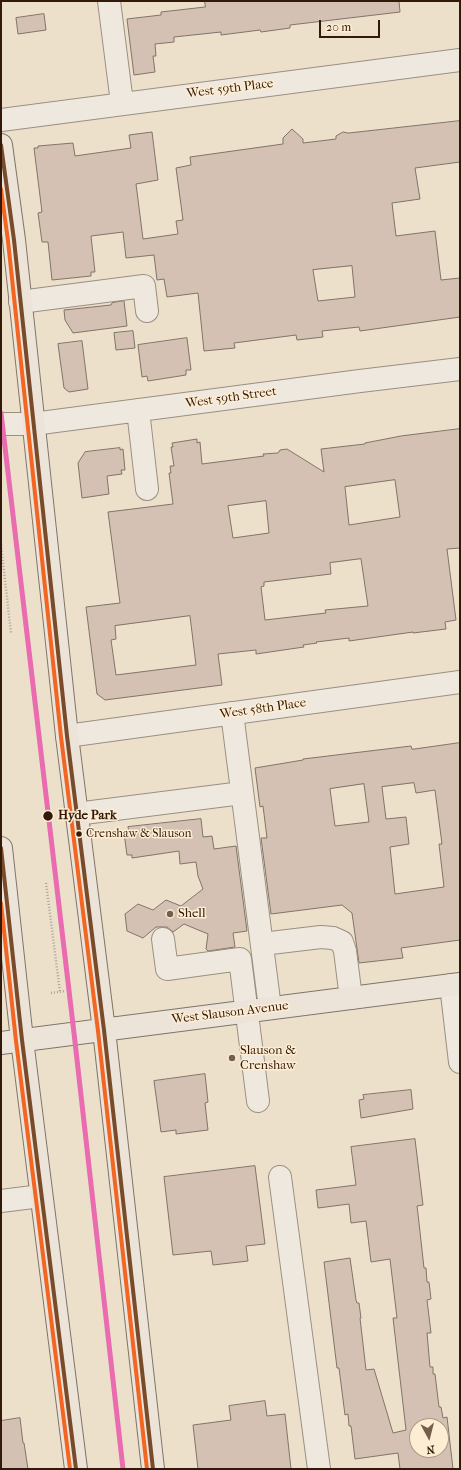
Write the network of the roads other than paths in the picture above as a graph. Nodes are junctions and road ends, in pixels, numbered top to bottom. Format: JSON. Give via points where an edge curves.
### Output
{"nodes":[{"id":1,"x":109,"y":1,"type":"edge"},
{"id":2,"x":460,"y":60,"type":"edge"},
{"id":3,"x":122,"y":104,"type":"junction"},
{"id":4,"x":1,"y":120,"type":"edge"},
{"id":5,"x":1,"y":145,"type":"edge"},
{"id":6,"x":149,"y":271,"type":"dead end"},
{"id":7,"x":19,"y":295,"type":"junction"},
{"id":8,"x":147,"y":311,"type":"dead end"},
{"id":9,"x":460,"y":369,"type":"edge"},
{"id":10,"x":138,"y":410,"type":"junction"},
{"id":11,"x":1,"y":424,"type":"edge"},
{"id":12,"x":33,"y":424,"type":"junction"},
{"id":13,"x":147,"y":489,"type":"dead end"},
{"id":14,"x":460,"y":682,"type":"edge"},
{"id":15,"x":232,"y":714,"type":"junction"},
{"id":16,"x":67,"y":736,"type":"junction"},
{"id":17,"x":242,"y":793,"type":"junction"},
{"id":18,"x":76,"y":814,"type":"junction"},
{"id":19,"x":2,"y":856,"type":"edge"},
{"id":20,"x":4,"y":894,"type":"edge"},
{"id":21,"x":163,"y":939,"type":"dead end"},
{"id":22,"x":262,"y":944,"type":"junction"},
{"id":23,"x":8,"y":970,"type":"edge"},
{"id":24,"x":455,"y":984,"type":"edge"},
{"id":25,"x":351,"y":998,"type":"junction"},
{"id":26,"x":270,"y":1008,"type":"junction"},
{"id":27,"x":248,"y":1011,"type":"junction"},
{"id":28,"x":104,"y":1030,"type":"junction"},
{"id":29,"x":11,"y":1041,"type":"edge"},
{"id":30,"x":460,"y":1062,"type":"edge"},
{"id":31,"x":258,"y":1101,"type":"dead end"},
{"id":32,"x":280,"y":1177,"type":"dead end"},
{"id":33,"x":41,"y":1196,"type":"junction"},
{"id":34,"x":1,"y":1201,"type":"edge"},
{"id":35,"x":76,"y":1469,"type":"edge"},
{"id":36,"x":152,"y":1469,"type":"edge"},
{"id":37,"x":319,"y":1469,"type":"edge"}],
"edges":[{"from":1,"to":3,"type":"street"},
{"from":2,"to":3,"type":"street","name":"West 59th Place"},
{"from":3,"to":4,"type":"street","name":"West 59th Place"},
{"from":5,"to":7,"type":"main road"},
{"from":6,"to":7,"type":"street"},
{"from":7,"to":8,"type":"street","via":[[144,286]]},
{"from":7,"to":12,"type":"main road"},
{"from":9,"to":10,"type":"street","name":"West 59th Street"},
{"from":10,"to":12,"type":"street","name":"West 59th Street"},
{"from":10,"to":13,"type":"street"},
{"from":11,"to":12,"type":"street","name":"West 59th Street"},
{"from":12,"to":16,"type":"main road"},
{"from":14,"to":15,"type":"street","name":"West 58th Place"},
{"from":15,"to":16,"type":"street","name":"West 58th Place"},
{"from":15,"to":17,"type":"street"},
{"from":16,"to":18,"type":"main road"},
{"from":17,"to":18,"type":"street"},
{"from":17,"to":22,"type":"street"},
{"from":18,"to":28,"type":"main road"},
{"from":19,"to":20,"type":"main road"},
{"from":20,"to":23,"type":"main road"},
{"from":21,"to":27,"type":"street","via":[[167,969],[240,959]]},
{"from":22,"to":25,"type":"street","via":[[322,937],[342,942]]},
{"from":22,"to":26,"type":"street"},
{"from":23,"to":29,"type":"main road"},
{"from":24,"to":25,"type":"main road","name":"West Slauson Avenue"},
{"from":24,"to":30,"type":"street"},
{"from":25,"to":26,"type":"main road","name":"West Slauson Avenue"},
{"from":26,"to":27,"type":"main road","name":"West Slauson Avenue"},
{"from":27,"to":28,"type":"main road","name":"West Slauson Avenue"},
{"from":27,"to":31,"type":"street"},
{"from":28,"to":29,"type":"main road","name":"West Slauson Avenue"},
{"from":28,"to":36,"type":"main road"},
{"from":29,"to":33,"type":"main road"},
{"from":32,"to":37,"type":"street"},
{"from":33,"to":34,"type":"street"},
{"from":33,"to":35,"type":"main road"}]}
